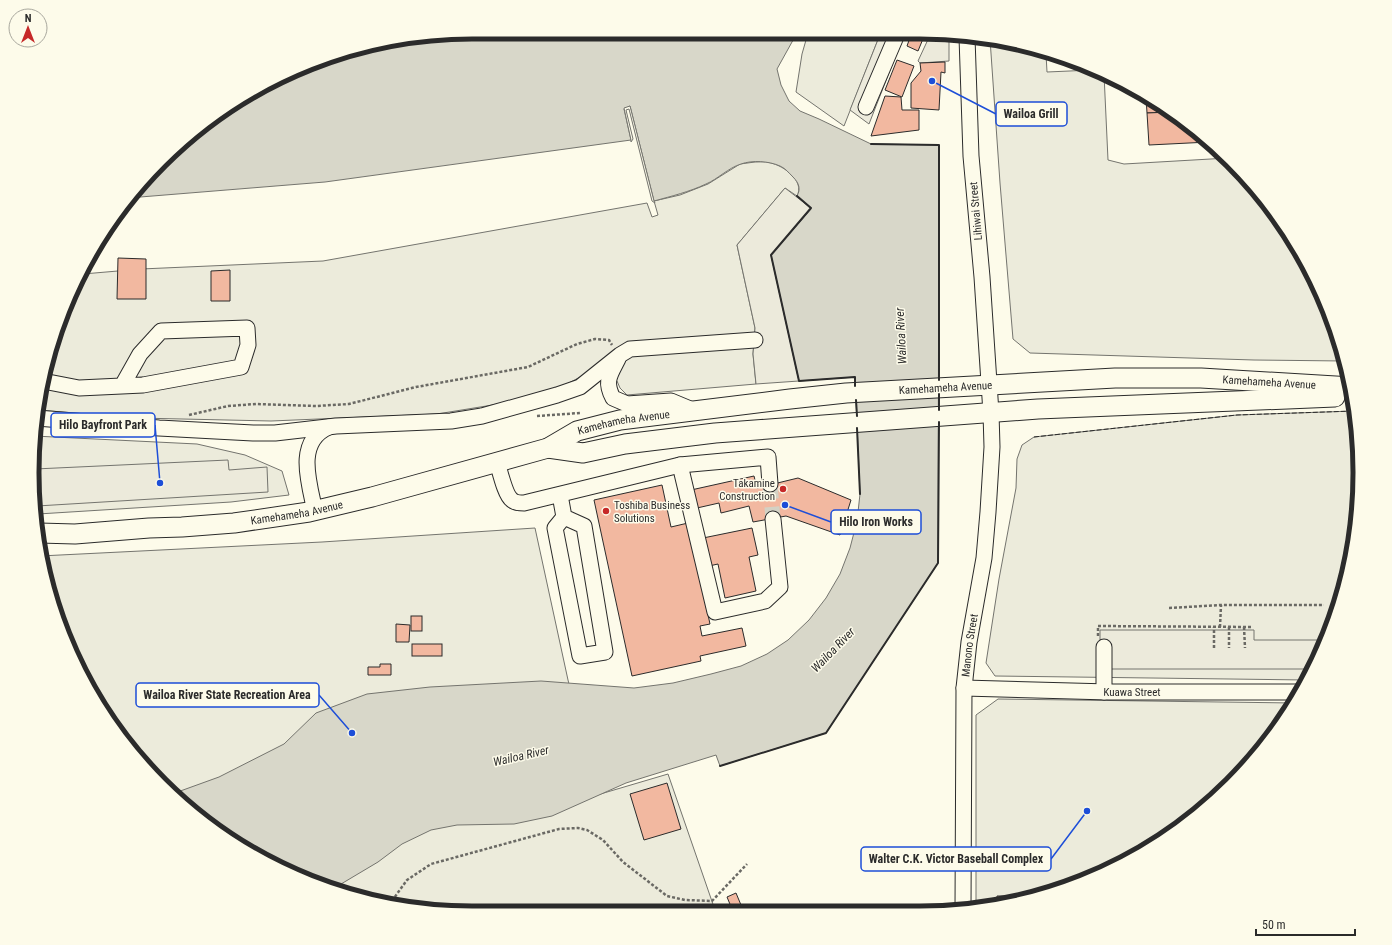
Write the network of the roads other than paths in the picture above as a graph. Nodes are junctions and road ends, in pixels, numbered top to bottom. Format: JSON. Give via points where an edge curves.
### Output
{"nodes":[{"id":1,"x":895,"y":39,"type":"edge"},
{"id":2,"x":966,"y":42,"type":"edge"},
{"id":3,"x":866,"y":107,"type":"dead end"},
{"id":4,"x":755,"y":340,"type":"dead end"},
{"id":5,"x":620,"y":355,"type":"junction"},
{"id":6,"x":48,"y":382,"type":"edge"},
{"id":7,"x":989,"y":384,"type":"junction"},
{"id":8,"x":122,"y":386,"type":"junction"},
{"id":9,"x":1345,"y":387,"type":"edge"},
{"id":10,"x":1346,"y":396,"type":"edge"},
{"id":11,"x":696,"y":411,"type":"junction"},
{"id":12,"x":991,"y":413,"type":"junction"},
{"id":13,"x":43,"y":418,"type":"edge"},
{"id":14,"x":336,"y":426,"type":"junction"},
{"id":15,"x":548,"y":448,"type":"junction"},
{"id":16,"x":497,"y":462,"type":"junction"},
{"id":17,"x":680,"y":465,"type":"junction"},
{"id":18,"x":770,"y":484,"type":"tunnel mouth"},
{"id":19,"x":560,"y":494,"type":"junction"},
{"id":20,"x":315,"y":511,"type":"junction"},
{"id":21,"x":564,"y":518,"type":"junction"},
{"id":22,"x":773,"y":519,"type":"tunnel mouth"},
{"id":23,"x":43,"y":532,"type":"edge"},
{"id":24,"x":1101,"y":644,"type":"road end"},
{"id":25,"x":964,"y":688,"type":"junction"},
{"id":26,"x":1104,"y":692,"type":"junction"},
{"id":27,"x":1293,"y":692,"type":"edge"},
{"id":28,"x":963,"y":903,"type":"edge"}],
"edges":[{"from":1,"to":3,"type":"street"},
{"from":2,"to":7,"type":"street","name":"Lihiwai Street","via":[[971,156]]},
{"from":4,"to":5,"type":"street","via":[[630,349]]},
{"from":5,"to":11,"type":"street","via":[[609,376],[608,389],[613,398],[627,404],[671,401]]},
{"from":5,"to":14,"type":"street","via":[[580,387],[482,416],[451,421]]},
{"from":6,"to":8,"type":"street","via":[[78,388]]},
{"from":7,"to":9,"type":"main road","name":"Kamehameha Avenue","via":[[1115,378],[1201,378]]},
{"from":7,"to":11,"type":"main road","name":"Kamehameha Avenue","via":[[846,393]]},
{"from":7,"to":12,"type":"street","name":"Manono Street"},
{"from":8,"to":8,"type":"street","via":[[143,385],[241,367],[248,345],[247,328],[162,331],[140,354]]},
{"from":10,"to":12,"type":"main road","name":"Kamehameha Avenue"},
{"from":11,"to":15,"type":"main road","name":"Kamehameha Avenue","via":[[600,424],[577,431]]},
{"from":12,"to":15,"type":"main road","name":"Kamehameha Avenue","via":[[710,434],[625,444],[583,453]]},
{"from":12,"to":25,"type":"street","name":"Manono Street","via":[[992,447],[984,558],[969,642]]},
{"from":13,"to":14,"type":"street","via":[[253,433]]},
{"from":14,"to":20,"type":"street","via":[[318,434],[308,451],[307,467]]},
{"from":15,"to":16,"type":"main road","name":"Kamehameha Avenue"},
{"from":16,"to":19,"type":"street","via":[[512,500],[524,504]]},
{"from":16,"to":20,"type":"main road","name":"Kamehameha Avenue"},
{"from":17,"to":18,"type":"street","via":[[768,456]]},
{"from":17,"to":19,"type":"street"},
{"from":17,"to":22,"type":"street","via":[[715,612],[765,601],[780,587]]},
{"from":19,"to":21,"type":"street"},
{"from":20,"to":23,"type":"main road","name":"Kamehameha Avenue","via":[[257,520],[182,527],[75,534]]},
{"from":21,"to":21,"type":"street","via":[[555,528],[580,656],[605,652],[584,526]]},
{"from":24,"to":26,"type":"street"},
{"from":25,"to":26,"type":"street","name":"Kuawa Street"},
{"from":25,"to":28,"type":"street","name":"Manono Street"},
{"from":26,"to":27,"type":"street","name":"Kuawa Street"}]}
